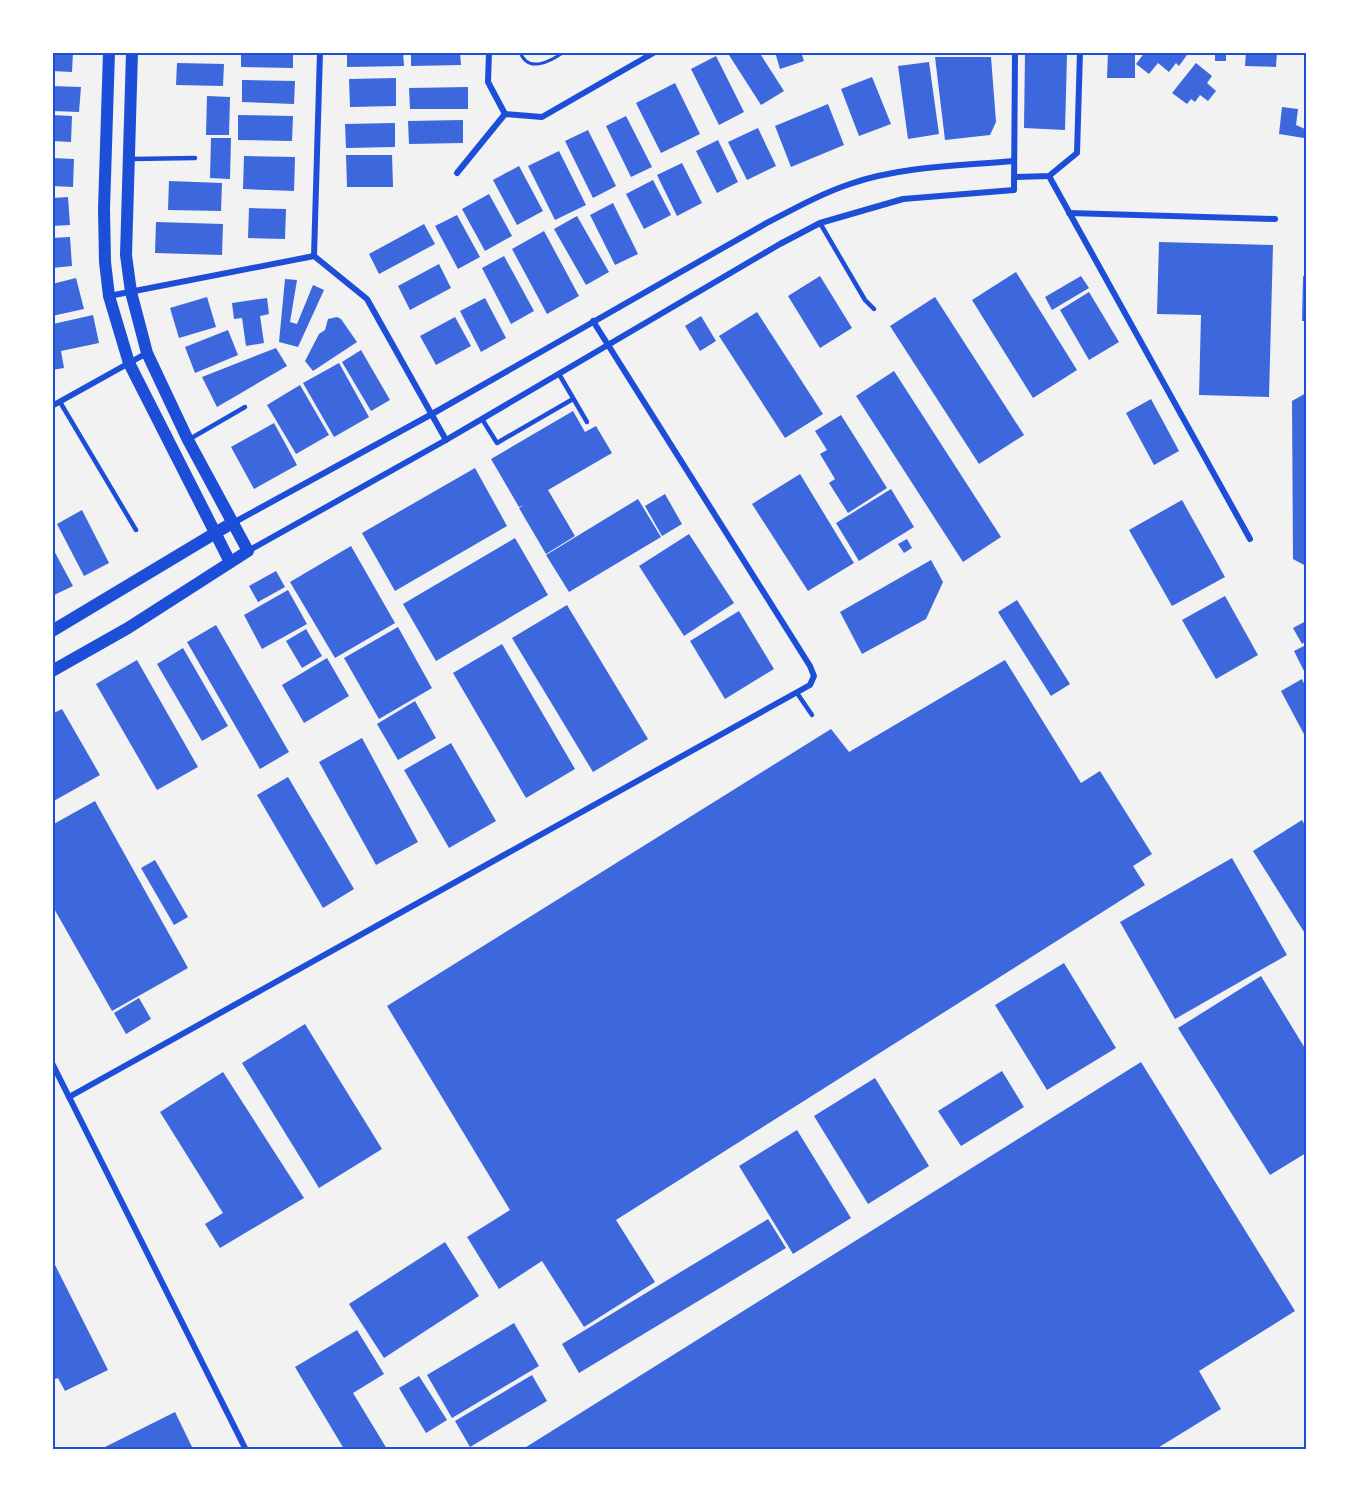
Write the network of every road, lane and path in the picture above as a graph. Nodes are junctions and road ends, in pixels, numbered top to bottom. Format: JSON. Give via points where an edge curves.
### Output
{"nodes":[{"id":1,"x":109,"y":52,"type":"edge"},
{"id":2,"x":132,"y":52,"type":"edge"},
{"id":3,"x":320,"y":52,"type":"edge"},
{"id":4,"x":489,"y":52,"type":"edge"},
{"id":5,"x":520,"y":52,"type":"edge"},
{"id":6,"x":564,"y":52,"type":"edge"},
{"id":7,"x":655,"y":52,"type":"edge"},
{"id":8,"x":1015,"y":52,"type":"edge"},
{"id":9,"x":1080,"y":52,"type":"edge"},
{"id":10,"x":505,"y":114,"type":"junction"},
{"id":11,"x":195,"y":158,"type":"dead end"},
{"id":12,"x":129,"y":159,"type":"junction"},
{"id":13,"x":1014,"y":160,"type":"junction"},
{"id":14,"x":457,"y":173,"type":"dead end"},
{"id":15,"x":1048,"y":176,"type":"junction"},
{"id":16,"x":1014,"y":177,"type":"junction"},
{"id":17,"x":1069,"y":213,"type":"junction"},
{"id":18,"x":1275,"y":219,"type":"dead end"},
{"id":19,"x":820,"y":223,"type":"junction"},
{"id":20,"x":314,"y":256,"type":"junction"},
{"id":21,"x":131,"y":292,"type":"junction"},
{"id":22,"x":110,"y":296,"type":"junction"},
{"id":23,"x":874,"y":309,"type":"dead end"},
{"id":24,"x":593,"y":321,"type":"junction"},
{"id":25,"x":608,"y":345,"type":"junction"},
{"id":26,"x":147,"y":353,"type":"junction"},
{"id":27,"x":129,"y":363,"type":"junction"},
{"id":28,"x":559,"y":374,"type":"junction"},
{"id":29,"x":573,"y":399,"type":"junction"},
{"id":30,"x":60,"y":402,"type":"junction"},
{"id":31,"x":52,"y":406,"type":"edge"},
{"id":32,"x":245,"y":407,"type":"dead end"},
{"id":33,"x":432,"y":414,"type":"junction"},
{"id":34,"x":482,"y":419,"type":"junction"},
{"id":35,"x":587,"y":422,"type":"dead end"},
{"id":36,"x":188,"y":440,"type":"junction"},
{"id":37,"x":446,"y":440,"type":"junction"},
{"id":38,"x":232,"y":523,"type":"junction"},
{"id":39,"x":136,"y":530,"type":"dead end"},
{"id":40,"x":214,"y":533,"type":"junction"},
{"id":41,"x":1250,"y":539,"type":"dead end"},
{"id":42,"x":248,"y":551,"type":"junction"},
{"id":43,"x":230,"y":562,"type":"junction"},
{"id":44,"x":52,"y":631,"type":"edge"},
{"id":45,"x":52,"y":671,"type":"edge"},
{"id":46,"x":798,"y":693,"type":"junction"},
{"id":47,"x":812,"y":715,"type":"dead end"},
{"id":48,"x":52,"y":1064,"type":"edge"},
{"id":49,"x":69,"y":1097,"type":"junction"},
{"id":50,"x":246,"y":1449,"type":"edge"}],
"edges":[{"from":1,"to":22,"type":"main road","via":[[104,209]]},
{"from":2,"to":12,"type":"main road"},
{"from":3,"to":20,"type":"street"},
{"from":4,"to":10,"type":"street","via":[[488,82]]},
{"from":5,"to":6,"type":"path","via":[[525,61],[541,65]]},
{"from":7,"to":10,"type":"street","via":[[542,117]]},
{"from":8,"to":13,"type":"street"},
{"from":9,"to":15,"type":"street","via":[[1077,153]]},
{"from":10,"to":14,"type":"street"},
{"from":11,"to":12,"type":"lane"},
{"from":12,"to":21,"type":"main road","via":[[126,255]]},
{"from":13,"to":16,"type":"street"},
{"from":13,"to":24,"type":"street","via":[[901,171],[851,183],[763,225]]},
{"from":15,"to":16,"type":"street"},
{"from":15,"to":17,"type":"street"},
{"from":16,"to":19,"type":"street","via":[[1014,189],[903,199]]},
{"from":17,"to":18,"type":"street"},
{"from":17,"to":41,"type":"street"},
{"from":19,"to":23,"type":"lane"},
{"from":19,"to":25,"type":"street"},
{"from":20,"to":21,"type":"street"},
{"from":20,"to":33,"type":"street","via":[[367,299]]},
{"from":21,"to":22,"type":"street"},
{"from":21,"to":26,"type":"main road"},
{"from":22,"to":27,"type":"main road"},
{"from":24,"to":25,"type":"street"},
{"from":24,"to":33,"type":"street"},
{"from":25,"to":28,"type":"street"},
{"from":25,"to":46,"type":"street","via":[[810,666],[814,676],[810,686]]},
{"from":26,"to":27,"type":"street"},
{"from":26,"to":36,"type":"main road"},
{"from":27,"to":30,"type":"street"},
{"from":27,"to":40,"type":"main road"},
{"from":28,"to":29,"type":"lane"},
{"from":28,"to":34,"type":"street"},
{"from":29,"to":34,"type":"lane","via":[[497,443]]},
{"from":29,"to":35,"type":"lane"},
{"from":30,"to":31,"type":"street"},
{"from":30,"to":39,"type":"lane"},
{"from":32,"to":36,"type":"lane"},
{"from":33,"to":37,"type":"street"},
{"from":33,"to":38,"type":"street"},
{"from":34,"to":37,"type":"street"},
{"from":36,"to":38,"type":"main road"},
{"from":37,"to":42,"type":"street"},
{"from":38,"to":40,"type":"main road"},
{"from":38,"to":42,"type":"main road"},
{"from":40,"to":43,"type":"main road"},
{"from":40,"to":44,"type":"main road"},
{"from":42,"to":43,"type":"main road"},
{"from":43,"to":45,"type":"main road","via":[[128,628]]},
{"from":46,"to":47,"type":"lane"},
{"from":46,"to":49,"type":"street"},
{"from":48,"to":49,"type":"street"},
{"from":49,"to":50,"type":"street"}]}
